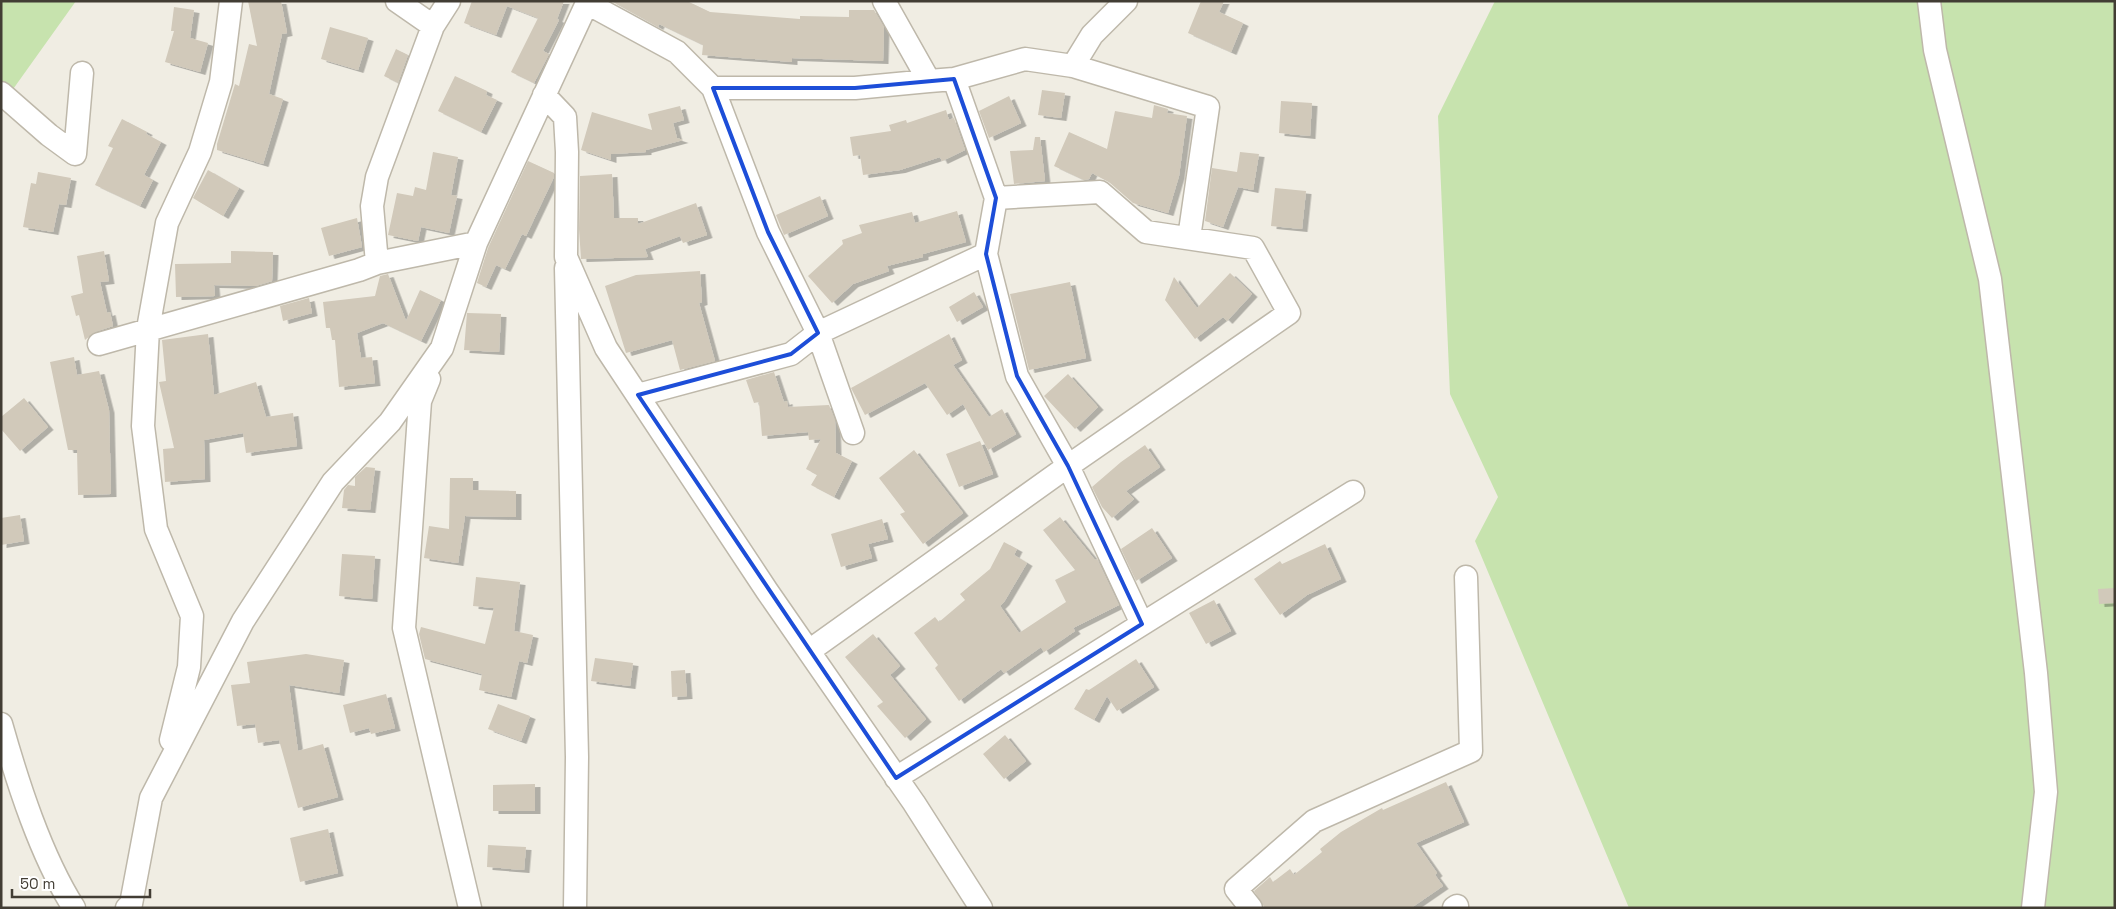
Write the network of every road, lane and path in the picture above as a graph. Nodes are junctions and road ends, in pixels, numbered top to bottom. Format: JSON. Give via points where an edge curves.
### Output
{"nodes":[{"id":1,"x":231,"y":1,"type":"edge"},
{"id":2,"x":398,"y":1,"type":"edge"},
{"id":3,"x":449,"y":1,"type":"edge"},
{"id":4,"x":884,"y":1,"type":"edge"},
{"id":5,"x":1126,"y":1,"type":"edge"},
{"id":6,"x":1929,"y":1,"type":"edge"},
{"id":7,"x":587,"y":2,"type":"edge"},
{"id":8,"x":433,"y":26,"type":"junction"},
{"id":9,"x":1073,"y":66,"type":"junction"},
{"id":10,"x":82,"y":73,"type":"dead end"},
{"id":11,"x":954,"y":79,"type":"junction"},
{"id":12,"x":929,"y":81,"type":"junction"},
{"id":13,"x":713,"y":88,"type":"junction"},
{"id":14,"x":1,"y":93,"type":"edge"},
{"id":15,"x":544,"y":95,"type":"junction"},
{"id":16,"x":996,"y":198,"type":"junction"},
{"id":17,"x":1189,"y":238,"type":"junction"},
{"id":18,"x":476,"y":243,"type":"junction"},
{"id":19,"x":986,"y":254,"type":"junction"},
{"id":20,"x":566,"y":257,"type":"junction"},
{"id":21,"x":377,"y":263,"type":"junction"},
{"id":22,"x":148,"y":329,"type":"junction"},
{"id":23,"x":818,"y":333,"type":"junction"},
{"id":24,"x":99,"y":344,"type":"dead end"},
{"id":25,"x":442,"y":348,"type":"junction"},
{"id":26,"x":638,"y":396,"type":"junction"},
{"id":27,"x":853,"y":433,"type":"dead end"},
{"id":28,"x":1068,"y":466,"type":"junction"},
{"id":29,"x":1352,"y":492,"type":"dead end"},
{"id":30,"x":1466,"y":577,"type":"dead end"},
{"id":31,"x":1142,"y":624,"type":"junction"},
{"id":32,"x":809,"y":651,"type":"junction"},
{"id":33,"x":1,"y":724,"type":"edge"},
{"id":34,"x":162,"y":776,"type":"junction"},
{"id":35,"x":896,"y":778,"type":"junction"},
{"id":36,"x":74,"y":908,"type":"edge"},
{"id":37,"x":127,"y":908,"type":"edge"},
{"id":38,"x":470,"y":908,"type":"edge"},
{"id":39,"x":575,"y":908,"type":"edge"},
{"id":40,"x":981,"y":908,"type":"edge"},
{"id":41,"x":1251,"y":908,"type":"edge"},
{"id":42,"x":2033,"y":908,"type":"edge"}],
"edges":[{"from":1,"to":22,"type":"street","via":[[221,82],[200,152],[167,223]]},
{"from":2,"to":8,"type":"street"},
{"from":3,"to":8,"type":"street"},
{"from":4,"to":12,"type":"street"},
{"from":5,"to":9,"type":"street","via":[[1092,36]]},
{"from":6,"to":42,"type":"street","via":[[1935,50],[1990,279],[2036,673],[2046,792]]},
{"from":7,"to":13,"type":"street","via":[[677,52]]},
{"from":7,"to":15,"type":"street"},
{"from":8,"to":21,"type":"street","via":[[377,178],[372,206]]},
{"from":9,"to":11,"type":"street","via":[[1024,59]]},
{"from":9,"to":17,"type":"street","via":[[1208,107]]},
{"from":10,"to":14,"type":"street","via":[[75,154]]},
{"from":11,"to":12,"type":"street"},
{"from":11,"to":16,"type":"street"},
{"from":12,"to":13,"type":"street","via":[[856,88]]},
{"from":13,"to":23,"type":"street","via":[[768,232]]},
{"from":15,"to":18,"type":"street"},
{"from":15,"to":20,"type":"street","via":[[565,117]]},
{"from":16,"to":17,"type":"street","via":[[1100,192],[1146,232]]},
{"from":16,"to":19,"type":"street"},
{"from":17,"to":28,"type":"street","via":[[1253,248],[1289,313]]},
{"from":18,"to":21,"type":"street"},
{"from":18,"to":25,"type":"street"},
{"from":19,"to":23,"type":"street"},
{"from":19,"to":28,"type":"street","via":[[1017,376]]},
{"from":20,"to":26,"type":"street","via":[[606,348]]},
{"from":20,"to":39,"type":"street","via":[[577,748]]},
{"from":21,"to":22,"type":"street"},
{"from":22,"to":24,"type":"street"},
{"from":22,"to":34,"type":"street","via":[[143,426],[156,529],[192,616],[189,667]]},
{"from":23,"to":26,"type":"street","via":[[791,354]]},
{"from":23,"to":27,"type":"street"},
{"from":25,"to":34,"type":"street","via":[[390,422],[333,482],[243,620]]},
{"from":25,"to":38,"type":"street","via":[[420,401],[404,628]]},
{"from":26,"to":32,"type":"street"},
{"from":28,"to":31,"type":"street"},
{"from":28,"to":32,"type":"street"},
{"from":29,"to":31,"type":"street"},
{"from":30,"to":41,"type":"street","via":[[1471,751],[1314,821],[1236,889]]},
{"from":31,"to":35,"type":"street"},
{"from":32,"to":35,"type":"street"},
{"from":33,"to":36,"type":"street","via":[[16,777],[59,885]]},
{"from":34,"to":37,"type":"street","via":[[150,798]]},
{"from":35,"to":40,"type":"street"}]}
